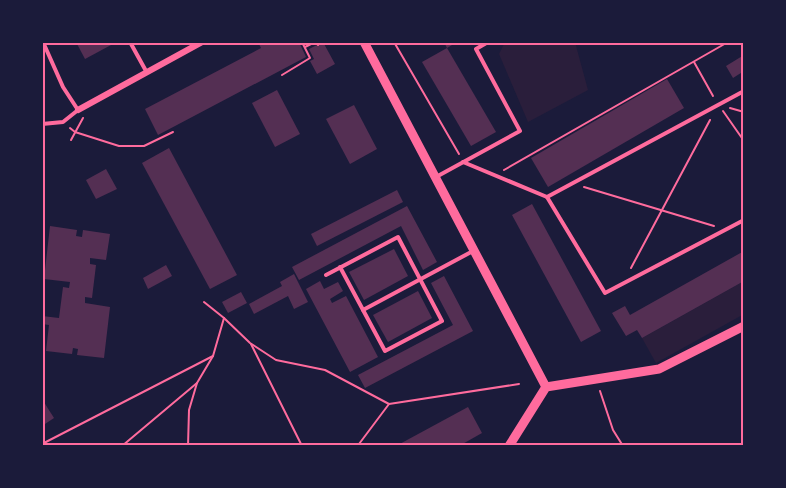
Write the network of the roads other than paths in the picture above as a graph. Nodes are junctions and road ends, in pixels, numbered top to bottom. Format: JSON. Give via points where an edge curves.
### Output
{"nodes":[{"id":1,"x":43,"y":42,"type":"edge"},
{"id":2,"x":130,"y":42,"type":"edge"},
{"id":3,"x":202,"y":42,"type":"edge"},
{"id":4,"x":364,"y":42,"type":"edge"},
{"id":5,"x":488,"y":42,"type":"edge"},
{"id":6,"x":146,"y":71,"type":"junction"},
{"id":7,"x":744,"y":91,"type":"edge"},
{"id":8,"x":78,"y":110,"type":"junction"},
{"id":9,"x":42,"y":124,"type":"edge"},
{"id":10,"x":463,"y":162,"type":"junction"},
{"id":11,"x":435,"y":177,"type":"junction"},
{"id":12,"x":548,"y":197,"type":"junction"},
{"id":13,"x":744,"y":220,"type":"edge"},
{"id":14,"x":474,"y":250,"type":"junction"},
{"id":15,"x":340,"y":267,"type":"junction"},
{"id":16,"x":326,"y":275,"type":"dead end"},
{"id":17,"x":420,"y":279,"type":"junction"},
{"id":18,"x":363,"y":310,"type":"junction"},
{"id":19,"x":744,"y":326,"type":"edge"},
{"id":20,"x":546,"y":387,"type":"junction"},
{"id":21,"x":509,"y":446,"type":"edge"}],
"edges":[{"from":1,"to":8,"type":"lane"},
{"from":2,"to":6,"type":"lane"},
{"from":3,"to":6,"type":"street"},
{"from":4,"to":11,"type":"street"},
{"from":5,"to":10,"type":"lane","via":[[476,49],[520,131]]},
{"from":6,"to":8,"type":"street"},
{"from":7,"to":12,"type":"lane"},
{"from":8,"to":9,"type":"lane","via":[[63,122]]},
{"from":10,"to":11,"type":"lane"},
{"from":10,"to":12,"type":"lane"},
{"from":11,"to":14,"type":"street"},
{"from":12,"to":13,"type":"lane","via":[[605,293]]},
{"from":14,"to":17,"type":"lane"},
{"from":14,"to":20,"type":"street"},
{"from":15,"to":16,"type":"lane"},
{"from":15,"to":17,"type":"lane","via":[[398,237]]},
{"from":15,"to":18,"type":"lane"},
{"from":17,"to":18,"type":"lane"},
{"from":17,"to":18,"type":"lane","via":[[442,321],[385,351]]},
{"from":19,"to":20,"type":"street","via":[[659,369]]},
{"from":20,"to":21,"type":"street"}]}
